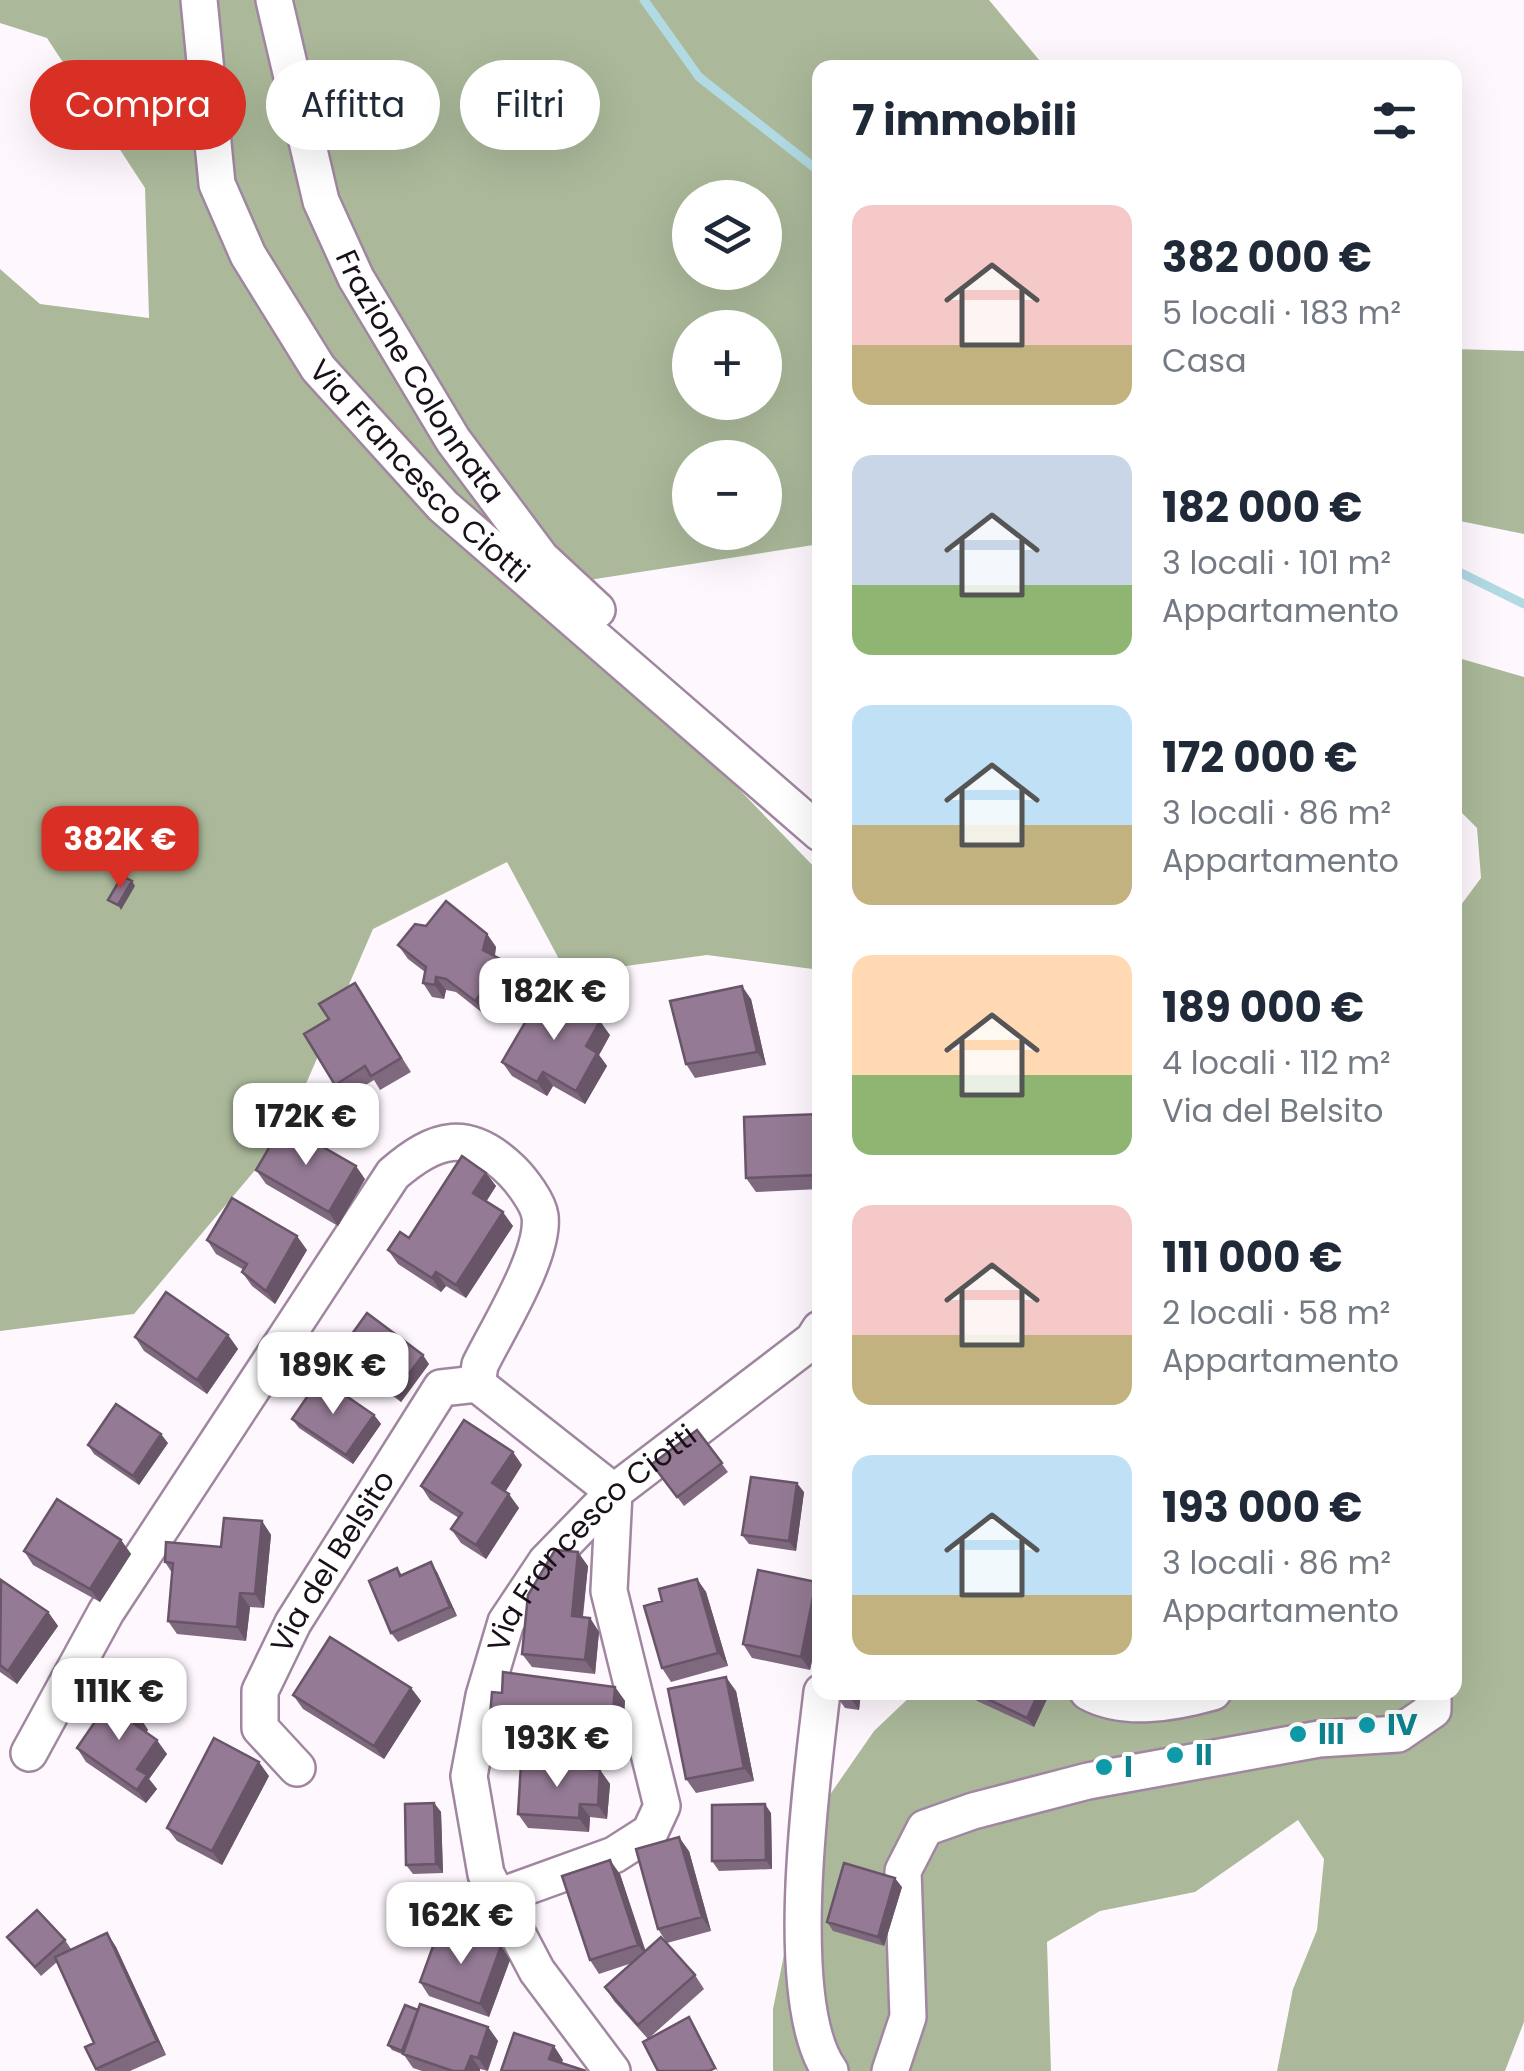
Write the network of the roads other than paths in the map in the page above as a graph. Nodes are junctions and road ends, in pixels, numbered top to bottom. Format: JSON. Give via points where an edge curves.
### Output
{"nodes":[{"id":1,"x":199,"y":0,"type":"edge"},
{"id":2,"x":274,"y":0,"type":"edge"},
{"id":3,"x":755,"y":777,"type":"junction"},
{"id":4,"x":812,"y":826,"type":"edge"},
{"id":5,"x":812,"y":1344,"type":"edge"},
{"id":6,"x":477,"y":1384,"type":"junction"},
{"id":7,"x":614,"y":1492,"type":"junction"},
{"id":8,"x":821,"y":1700,"type":"edge"},
{"id":9,"x":1102,"y":1700,"type":"edge"},
{"id":10,"x":1163,"y":1700,"type":"edge"},
{"id":11,"x":1433,"y":1700,"type":"edge"},
{"id":12,"x":29,"y":1753,"type":"dead end"},
{"id":13,"x":297,"y":1768,"type":"dead end"},
{"id":14,"x":495,"y":1898,"type":"junction"},
{"id":15,"x":612,"y":2071,"type":"edge"},
{"id":16,"x":830,"y":2071,"type":"edge"},
{"id":17,"x":890,"y":2071,"type":"edge"}],
"edges":[{"from":1,"to":3,"type":"street","name":"Via Francesco Ciotti","via":[[216,184],[248,254],[318,368],[443,506]]},
{"from":2,"to":3,"type":"street","name":"Frazione Colonnata","via":[[320,200],[356,278],[452,440],[541,558],[706,710]]},
{"from":3,"to":4,"type":"street","name":"Via Francesco Ciotti"},
{"from":5,"to":7,"type":"street","name":"Via Francesco Ciotti"},
{"from":6,"to":7,"type":"street"},
{"from":6,"to":12,"type":"street","via":[[532,1256],[540,1216],[520,1179],[495,1154],[464,1140],[423,1148],[393,1174],[106,1612]]},
{"from":6,"to":13,"type":"street","name":"Via del Belsito","via":[[441,1388],[293,1623],[260,1690],[260,1728]]},
{"from":7,"to":14,"type":"street","name":"Via Francesco Ciotti","via":[[546,1562],[506,1622],[484,1696],[469,1776]]},
{"from":7,"to":14,"type":"street","via":[[610,1591],[662,1806],[650,1832],[614,1855]]},
{"from":8,"to":16,"type":"street","via":[[804,1902],[811,2029]]},
{"from":9,"to":10,"type":"street"},
{"from":11,"to":17,"type":"street","via":[[1432,1710],[1398,1734],[1319,1739],[1088,1781],[925,1828],[903,1870],[908,2017]]},
{"from":14,"to":15,"type":"street","name":"Via Francesco Ciotti","via":[[537,1971]]}]}
